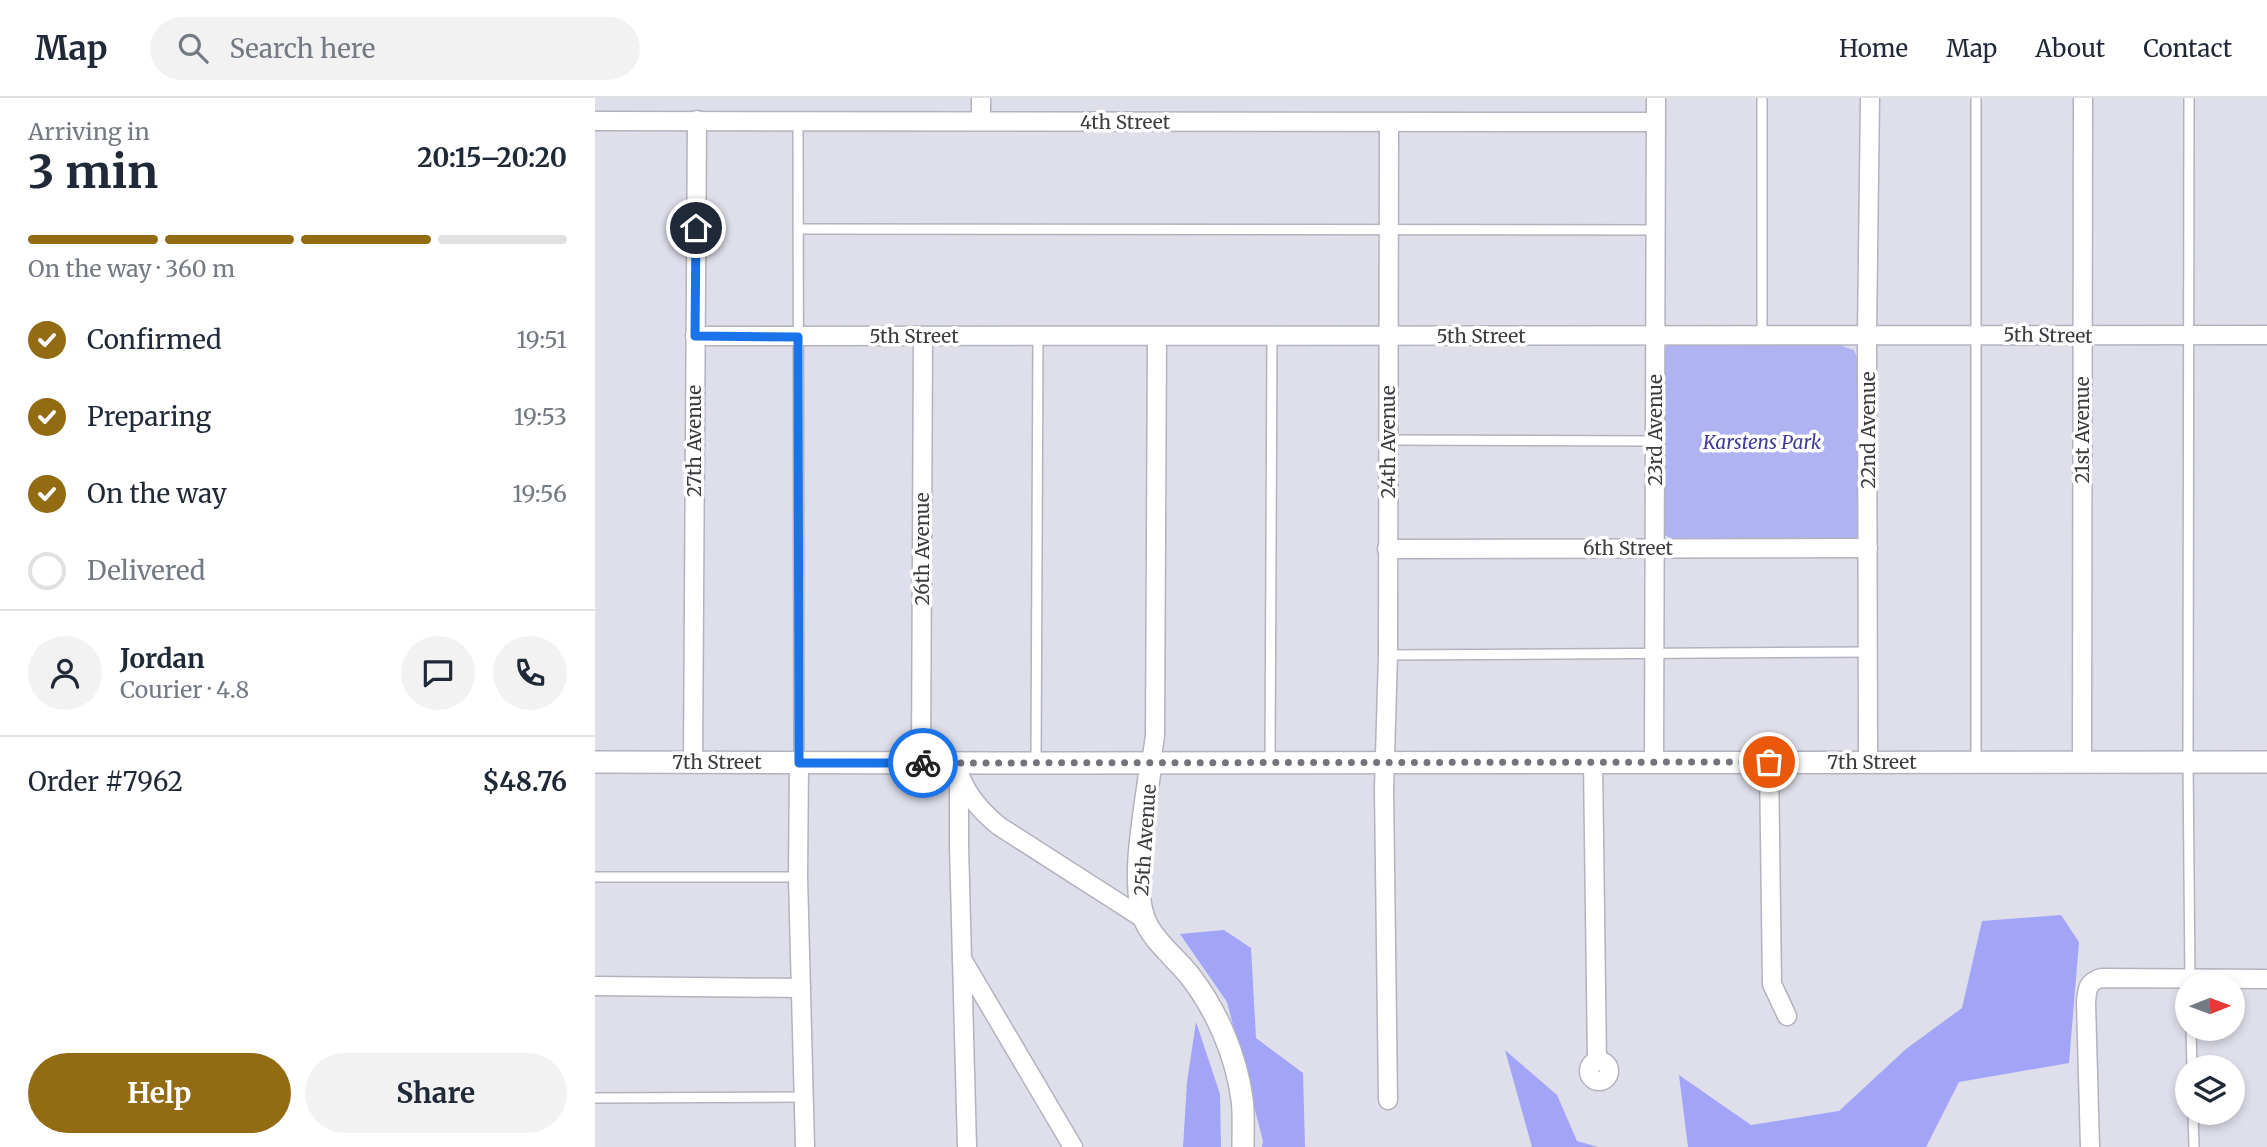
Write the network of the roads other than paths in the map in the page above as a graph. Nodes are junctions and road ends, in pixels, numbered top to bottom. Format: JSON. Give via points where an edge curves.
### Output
{"nodes":[{"id":1,"x":981,"y":98,"type":"edge"},
{"id":2,"x":1656,"y":98,"type":"edge"},
{"id":3,"x":1762,"y":98,"type":"edge"},
{"id":4,"x":1870,"y":98,"type":"edge"},
{"id":5,"x":1976,"y":98,"type":"edge"},
{"id":6,"x":2083,"y":98,"type":"edge"},
{"id":7,"x":2189,"y":98,"type":"edge"},
{"id":8,"x":697,"y":120,"type":"junction"},
{"id":9,"x":798,"y":120,"type":"junction"},
{"id":10,"x":595,"y":121,"type":"edge"},
{"id":11,"x":981,"y":121,"type":"junction"},
{"id":12,"x":1389,"y":122,"type":"junction"},
{"id":13,"x":1655,"y":122,"type":"junction"},
{"id":14,"x":798,"y":229,"type":"junction"},
{"id":15,"x":1389,"y":230,"type":"junction"},
{"id":16,"x":1655,"y":230,"type":"junction"},
{"id":17,"x":1867,"y":334,"type":"junction"},
{"id":18,"x":1976,"y":334,"type":"junction"},
{"id":19,"x":1762,"y":335,"type":"junction"},
{"id":20,"x":2267,"y":335,"type":"edge"},
{"id":21,"x":695,"y":336,"type":"junction"},
{"id":22,"x":923,"y":336,"type":"junction"},
{"id":23,"x":1272,"y":336,"type":"junction"},
{"id":24,"x":1388,"y":336,"type":"junction"},
{"id":25,"x":1655,"y":336,"type":"junction"},
{"id":26,"x":2083,"y":336,"type":"junction"},
{"id":27,"x":798,"y":337,"type":"junction"},
{"id":28,"x":1038,"y":337,"type":"junction"},
{"id":29,"x":1157,"y":337,"type":"junction"},
{"id":30,"x":2189,"y":337,"type":"junction"},
{"id":31,"x":1388,"y":440,"type":"junction"},
{"id":32,"x":1655,"y":441,"type":"junction"},
{"id":33,"x":1655,"y":548,"type":"junction"},
{"id":34,"x":1868,"y":548,"type":"junction"},
{"id":35,"x":1387,"y":549,"type":"junction"},
{"id":36,"x":1868,"y":652,"type":"junction"},
{"id":37,"x":1654,"y":653,"type":"junction"},
{"id":38,"x":1388,"y":655,"type":"junction"},
{"id":39,"x":595,"y":762,"type":"edge"},
{"id":40,"x":693,"y":762,"type":"junction"},
{"id":41,"x":1769,"y":762,"type":"junction"},
{"id":42,"x":1868,"y":762,"type":"junction"},
{"id":43,"x":1976,"y":762,"type":"junction"},
{"id":44,"x":2083,"y":762,"type":"junction"},
{"id":45,"x":2188,"y":762,"type":"junction"},
{"id":46,"x":2267,"y":762,"type":"edge"},
{"id":47,"x":799,"y":763,"type":"junction"},
{"id":48,"x":921,"y":763,"type":"junction"},
{"id":49,"x":1151,"y":763,"type":"junction"},
{"id":50,"x":1270,"y":763,"type":"junction"},
{"id":51,"x":1385,"y":763,"type":"junction"},
{"id":52,"x":1593,"y":763,"type":"junction"},
{"id":53,"x":1654,"y":763,"type":"junction"},
{"id":54,"x":1035,"y":764,"type":"junction"},
{"id":55,"x":959,"y":769,"type":"junction"},
{"id":56,"x":595,"y":877,"type":"edge"},
{"id":57,"x":798,"y":877,"type":"junction"},
{"id":58,"x":1144,"y":919,"type":"junction"},
{"id":59,"x":962,"y":959,"type":"junction"},
{"id":60,"x":2190,"y":971,"type":"edge"},
{"id":61,"x":2267,"y":979,"type":"edge"},
{"id":62,"x":2175,"y":980,"type":"edge"},
{"id":63,"x":2245,"y":980,"type":"edge"},
{"id":64,"x":595,"y":986,"type":"edge"},
{"id":65,"x":801,"y":988,"type":"junction"},
{"id":66,"x":1787,"y":1016,"type":"dead end"},
{"id":67,"x":1597,"y":1062,"type":"dead end"},
{"id":68,"x":804,"y":1097,"type":"junction"},
{"id":69,"x":595,"y":1098,"type":"edge"},
{"id":70,"x":1388,"y":1100,"type":"dead end"},
{"id":71,"x":2193,"y":1125,"type":"edge"},
{"id":72,"x":805,"y":1147,"type":"edge"},
{"id":73,"x":967,"y":1147,"type":"edge"},
{"id":74,"x":1073,"y":1147,"type":"edge"},
{"id":75,"x":1243,"y":1147,"type":"edge"},
{"id":76,"x":2090,"y":1147,"type":"edge"},
{"id":77,"x":2194,"y":1147,"type":"edge"}],
"edges":[{"from":1,"to":11,"type":"street"},
{"from":2,"to":13,"type":"street","name":"23rd Avenue"},
{"from":3,"to":19,"type":"lane"},
{"from":4,"to":17,"type":"street","name":"22nd Avenue"},
{"from":5,"to":18,"type":"lane"},
{"from":6,"to":26,"type":"street","name":"21st Avenue"},
{"from":7,"to":30,"type":"lane"},
{"from":8,"to":9,"type":"street","name":"4th Street"},
{"from":8,"to":10,"type":"street","name":"4th Street"},
{"from":8,"to":21,"type":"street","name":"27th Avenue"},
{"from":9,"to":11,"type":"street","name":"4th Street"},
{"from":9,"to":14,"type":"lane"},
{"from":11,"to":12,"type":"street","name":"4th Street"},
{"from":12,"to":13,"type":"street","name":"4th Street"},
{"from":12,"to":15,"type":"street","name":"24th Avenue"},
{"from":13,"to":16,"type":"street","name":"23rd Avenue"},
{"from":14,"to":15,"type":"lane"},
{"from":14,"to":27,"type":"lane"},
{"from":15,"to":16,"type":"lane"},
{"from":15,"to":24,"type":"street","name":"24th Avenue"},
{"from":16,"to":25,"type":"street","name":"23rd Avenue"},
{"from":17,"to":18,"type":"street","name":"5th Street"},
{"from":17,"to":19,"type":"street","name":"5th Street"},
{"from":17,"to":34,"type":"street","name":"22nd Avenue"},
{"from":18,"to":26,"type":"street","name":"5th Street"},
{"from":18,"to":43,"type":"lane"},
{"from":19,"to":25,"type":"street","name":"5th Street"},
{"from":20,"to":30,"type":"street","name":"5th Street"},
{"from":21,"to":27,"type":"street","name":"5th Street"},
{"from":21,"to":40,"type":"street","name":"27th Avenue"},
{"from":22,"to":27,"type":"street","name":"5th Street"},
{"from":22,"to":28,"type":"street","name":"5th Street"},
{"from":22,"to":48,"type":"street","name":"26th Avenue"},
{"from":23,"to":24,"type":"street","name":"5th Street"},
{"from":23,"to":29,"type":"street","name":"5th Street"},
{"from":23,"to":50,"type":"lane"},
{"from":24,"to":25,"type":"street","name":"5th Street"},
{"from":24,"to":31,"type":"street","name":"24th Avenue"},
{"from":25,"to":32,"type":"street","name":"23rd Avenue"},
{"from":26,"to":30,"type":"street","name":"5th Street"},
{"from":26,"to":44,"type":"street","name":"21st Avenue"},
{"from":27,"to":47,"type":"lane"},
{"from":28,"to":29,"type":"street","name":"5th Street"},
{"from":28,"to":54,"type":"lane"},
{"from":29,"to":49,"type":"street","name":"25th Avenue","via":[[1155,736]]},
{"from":30,"to":45,"type":"lane"},
{"from":31,"to":32,"type":"lane"},
{"from":31,"to":35,"type":"street","name":"24th Avenue"},
{"from":32,"to":33,"type":"street","name":"23rd Avenue"},
{"from":33,"to":34,"type":"street","name":"6th Street"},
{"from":33,"to":35,"type":"street","name":"6th Street"},
{"from":33,"to":37,"type":"street","name":"23rd Avenue"},
{"from":34,"to":36,"type":"street","name":"22nd Avenue"},
{"from":35,"to":38,"type":"street","name":"24th Avenue"},
{"from":36,"to":37,"type":"lane"},
{"from":36,"to":42,"type":"street","name":"22nd Avenue"},
{"from":37,"to":38,"type":"lane"},
{"from":37,"to":53,"type":"street","name":"23rd Avenue"},
{"from":38,"to":51,"type":"street","name":"24th Avenue"},
{"from":39,"to":40,"type":"street","name":"7th Street"},
{"from":40,"to":47,"type":"street","name":"7th Street"},
{"from":41,"to":42,"type":"street","name":"7th Street"},
{"from":41,"to":53,"type":"street","name":"7th Street"},
{"from":41,"to":66,"type":"street","via":[[1772,984]]},
{"from":42,"to":43,"type":"street","name":"7th Street"},
{"from":43,"to":44,"type":"street","name":"7th Street"},
{"from":44,"to":45,"type":"street","name":"7th Street"},
{"from":45,"to":46,"type":"street","name":"7th Street"},
{"from":45,"to":60,"type":"lane"},
{"from":47,"to":48,"type":"street","name":"7th Street"},
{"from":47,"to":57,"type":"street"},
{"from":48,"to":55,"type":"street","name":"7th Street"},
{"from":49,"to":50,"type":"street","name":"7th Street"},
{"from":49,"to":54,"type":"street","name":"7th Street"},
{"from":49,"to":58,"type":"street","name":"25th Avenue","via":[[1139,880]]},
{"from":50,"to":51,"type":"street","name":"7th Street"},
{"from":51,"to":52,"type":"street","name":"7th Street"},
{"from":51,"to":70,"type":"street","name":"24th Avenue"},
{"from":52,"to":53,"type":"street","name":"7th Street"},
{"from":52,"to":67,"type":"street"},
{"from":54,"to":55,"type":"street","name":"7th Street"},
{"from":55,"to":58,"type":"street","via":[[966,791],[999,826]]},
{"from":55,"to":59,"type":"street"},
{"from":56,"to":57,"type":"lane"},
{"from":57,"to":65,"type":"street"},
{"from":58,"to":75,"type":"street","name":"25th Avenue","via":[[1212,1008],[1234,1063],[1242,1100]]},
{"from":59,"to":73,"type":"street"},
{"from":59,"to":74,"type":"street"},
{"from":61,"to":63,"type":"street"},
{"from":62,"to":76,"type":"street","via":[[2101,978],[2088,985]]},
{"from":64,"to":65,"type":"street"},
{"from":65,"to":68,"type":"street"},
{"from":68,"to":69,"type":"lane"},
{"from":68,"to":72,"type":"street"},
{"from":71,"to":77,"type":"lane"}]}
